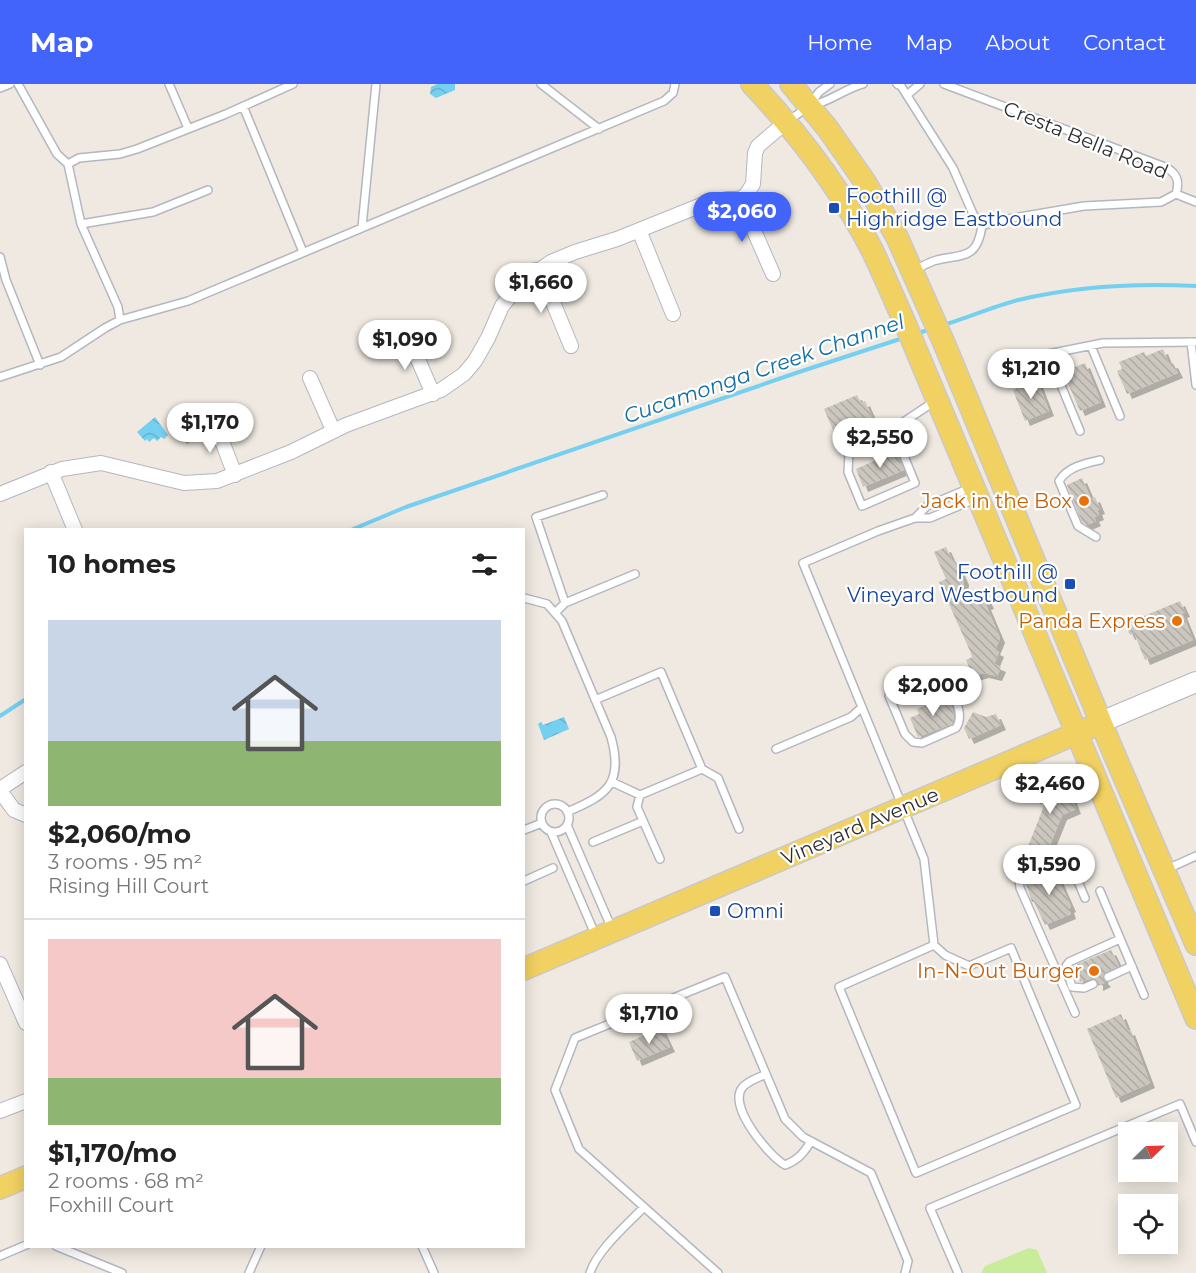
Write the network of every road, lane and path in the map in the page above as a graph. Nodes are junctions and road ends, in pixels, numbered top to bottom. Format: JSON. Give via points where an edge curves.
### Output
{"nodes":[{"id":1,"x":9,"y":84,"type":"edge"},
{"id":2,"x":18,"y":84,"type":"edge"},
{"id":3,"x":169,"y":84,"type":"edge"},
{"id":4,"x":293,"y":84,"type":"edge"},
{"id":5,"x":376,"y":84,"type":"edge"},
{"id":6,"x":541,"y":84,"type":"edge"},
{"id":7,"x":675,"y":84,"type":"edge"},
{"id":8,"x":752,"y":84,"type":"edge"},
{"id":9,"x":790,"y":84,"type":"edge"},
{"id":10,"x":830,"y":84,"type":"edge"},
{"id":11,"x":920,"y":84,"type":"edge"},
{"id":12,"x":944,"y":84,"type":"edge"},
{"id":13,"x":859,"y":85,"type":"edge"},
{"id":14,"x":899,"y":85,"type":"edge"},
{"id":15,"x":0,"y":88,"type":"edge"},
{"id":16,"x":907,"y":95,"type":"junction"},
{"id":17,"x":243,"y":106,"type":"junction"},
{"id":18,"x":809,"y":106,"type":"junction"},
{"id":19,"x":786,"y":122,"type":"junction"},
{"id":20,"x":188,"y":128,"type":"junction"},
{"id":21,"x":599,"y":129,"type":"junction"},
{"id":22,"x":68,"y":164,"type":"junction"},
{"id":23,"x":208,"y":190,"type":"dead end"},
{"id":24,"x":1176,"y":194,"type":"junction"},
{"id":25,"x":740,"y":199,"type":"junction"},
{"id":26,"x":1196,"y":202,"type":"edge"},
{"id":27,"x":81,"y":224,"type":"junction"},
{"id":28,"x":981,"y":226,"type":"junction"},
{"id":29,"x":362,"y":227,"type":"junction"},
{"id":30,"x":639,"y":230,"type":"junction"},
{"id":31,"x":303,"y":252,"type":"junction"},
{"id":32,"x":0,"y":257,"type":"edge"},
{"id":33,"x":536,"y":270,"type":"junction"},
{"id":34,"x":913,"y":270,"type":"junction"},
{"id":35,"x":773,"y":274,"type":"dead end"},
{"id":36,"x":674,"y":315,"type":"dead end"},
{"id":37,"x":120,"y":320,"type":"junction"},
{"id":38,"x":407,"y":334,"type":"dead end"},
{"id":39,"x":1194,"y":342,"type":"edge"},
{"id":40,"x":571,"y":346,"type":"dead end"},
{"id":41,"x":1090,"y":346,"type":"junction"},
{"id":42,"x":1048,"y":354,"type":"junction"},
{"id":43,"x":1020,"y":358,"type":"dead end"},
{"id":44,"x":40,"y":365,"type":"junction"},
{"id":45,"x":0,"y":377,"type":"edge"},
{"id":46,"x":310,"y":378,"type":"dead end"},
{"id":47,"x":1196,"y":386,"type":"edge"},
{"id":48,"x":433,"y":394,"type":"junction"},
{"id":49,"x":937,"y":400,"type":"junction"},
{"id":50,"x":1120,"y":416,"type":"dead end"},
{"id":51,"x":214,"y":420,"type":"dead end"},
{"id":52,"x":892,"y":429,"type":"junction"},
{"id":53,"x":333,"y":430,"type":"junction"},
{"id":54,"x":1080,"y":431,"type":"dead end"},
{"id":55,"x":1100,"y":460,"type":"dead end"},
{"id":56,"x":51,"y":472,"type":"junction"},
{"id":57,"x":235,"y":476,"type":"junction"},
{"id":58,"x":975,"y":492,"type":"junction"},
{"id":59,"x":0,"y":494,"type":"edge"},
{"id":60,"x":603,"y":495,"type":"dead end"},
{"id":61,"x":915,"y":518,"type":"junction"},
{"id":62,"x":74,"y":528,"type":"edge"},
{"id":63,"x":1096,"y":537,"type":"dead end"},
{"id":64,"x":634,"y":574,"type":"dead end"},
{"id":65,"x":525,"y":598,"type":"edge"},
{"id":66,"x":565,"y":603,"type":"junction"},
{"id":67,"x":556,"y":612,"type":"junction"},
{"id":68,"x":950,"y":671,"type":"dead end"},
{"id":69,"x":1196,"y":682,"type":"edge"},
{"id":70,"x":889,"y":696,"type":"dead end"},
{"id":71,"x":595,"y":700,"type":"junction"},
{"id":72,"x":861,"y":708,"type":"junction"},
{"id":73,"x":1101,"y":722,"type":"junction"},
{"id":74,"x":1075,"y":734,"type":"junction"},
{"id":75,"x":776,"y":749,"type":"dead end"},
{"id":76,"x":702,"y":769,"type":"junction"},
{"id":77,"x":24,"y":773,"type":"edge"},
{"id":78,"x":612,"y":782,"type":"junction"},
{"id":79,"x":0,"y":790,"type":"edge"},
{"id":80,"x":640,"y":795,"type":"junction"},
{"id":81,"x":903,"y":807,"type":"junction"},
{"id":82,"x":567,"y":812,"type":"junction"},
{"id":83,"x":24,"y":814,"type":"edge"},
{"id":84,"x":643,"y":821,"type":"junction"},
{"id":85,"x":542,"y":823,"type":"junction"},
{"id":86,"x":567,"y":825,"type":"junction"},
{"id":87,"x":739,"y":829,"type":"dead end"},
{"id":88,"x":525,"y":830,"type":"edge"},
{"id":89,"x":551,"y":832,"type":"junction"},
{"id":90,"x":593,"y":842,"type":"dead end"},
{"id":91,"x":1196,"y":856,"type":"edge"},
{"id":92,"x":660,"y":859,"type":"dead end"},
{"id":93,"x":553,"y":868,"type":"dead end"},
{"id":94,"x":1164,"y":870,"type":"junction"},
{"id":95,"x":525,"y":881,"type":"edge"},
{"id":96,"x":1100,"y":891,"type":"dead end"},
{"id":97,"x":1085,"y":898,"type":"dead end"},
{"id":98,"x":605,"y":935,"type":"junction"},
{"id":99,"x":1120,"y":939,"type":"junction"},
{"id":100,"x":1196,"y":944,"type":"edge"},
{"id":101,"x":934,"y":945,"type":"junction"},
{"id":102,"x":0,"y":964,"type":"edge"},
{"id":103,"x":1132,"y":966,"type":"junction"},
{"id":104,"x":525,"y":969,"type":"edge"},
{"id":105,"x":1108,"y":977,"type":"dead end"},
{"id":106,"x":1092,"y":984,"type":"dead end"},
{"id":107,"x":1144,"y":995,"type":"dead end"},
{"id":108,"x":1075,"y":1013,"type":"dead end"},
{"id":109,"x":24,"y":1018,"type":"edge"},
{"id":110,"x":1196,"y":1018,"type":"edge"},
{"id":111,"x":766,"y":1074,"type":"junction"},
{"id":112,"x":24,"y":1102,"type":"edge"},
{"id":113,"x":0,"y":1111,"type":"edge"},
{"id":114,"x":811,"y":1141,"type":"junction"},
{"id":115,"x":1196,"y":1143,"type":"edge"},
{"id":116,"x":24,"y":1178,"type":"edge"},
{"id":117,"x":0,"y":1188,"type":"edge"},
{"id":118,"x":644,"y":1206,"type":"junction"},
{"id":119,"x":24,"y":1246,"type":"edge"},
{"id":120,"x":61,"y":1248,"type":"edge"},
{"id":121,"x":260,"y":1248,"type":"edge"},
{"id":122,"x":423,"y":1248,"type":"edge"},
{"id":123,"x":0,"y":1256,"type":"edge"},
{"id":124,"x":122,"y":1273,"type":"edge"},
{"id":125,"x":249,"y":1273,"type":"edge"},
{"id":126,"x":434,"y":1273,"type":"edge"},
{"id":127,"x":590,"y":1273,"type":"edge"},
{"id":128,"x":718,"y":1273,"type":"edge"},
{"id":129,"x":905,"y":1273,"type":"edge"},
{"id":130,"x":958,"y":1273,"type":"edge"}],
"edges":[{"from":1,"to":15,"type":"lane"},
{"from":2,"to":22,"type":"lane","via":[[57,154]]},
{"from":3,"to":20,"type":"lane"},
{"from":4,"to":17,"type":"lane"},
{"from":5,"to":29,"type":"lane"},
{"from":6,"to":21,"type":"lane"},
{"from":7,"to":21,"type":"lane","via":[[670,98]]},
{"from":8,"to":19,"type":"main road"},
{"from":9,"to":18,"type":"main road"},
{"from":10,"to":18,"type":"lane"},
{"from":11,"to":16,"type":"lane"},
{"from":12,"to":24,"type":"lane","name":"Cresta Bella Road","via":[[1165,167],[1176,175]]},
{"from":13,"to":18,"type":"lane"},
{"from":14,"to":16,"type":"lane"},
{"from":16,"to":28,"type":"lane","via":[[950,162]]},
{"from":17,"to":20,"type":"lane"},
{"from":17,"to":31,"type":"lane"},
{"from":18,"to":19,"type":"lane"},
{"from":18,"to":34,"type":"main road","via":[[865,182]]},
{"from":19,"to":25,"type":"street","via":[[758,146],[753,184]]},
{"from":19,"to":49,"type":"main road","via":[[842,198],[872,250]]},
{"from":20,"to":22,"type":"lane","via":[[137,149],[80,158]]},
{"from":21,"to":29,"type":"lane"},
{"from":22,"to":27,"type":"lane"},
{"from":23,"to":27,"type":"lane","via":[[153,212]]},
{"from":24,"to":26,"type":"lane"},
{"from":24,"to":28,"type":"lane","via":[[1161,202],[1084,206]]},
{"from":25,"to":30,"type":"street","via":[[704,204]]},
{"from":25,"to":35,"type":"street"},
{"from":27,"to":37,"type":"lane","via":[[118,307]]},
{"from":28,"to":34,"type":"lane","via":[[978,243],[968,254],[936,260]]},
{"from":29,"to":31,"type":"lane"},
{"from":30,"to":33,"type":"street"},
{"from":30,"to":36,"type":"street"},
{"from":31,"to":37,"type":"lane","via":[[188,301]]},
{"from":32,"to":44,"type":"lane"},
{"from":33,"to":40,"type":"street"},
{"from":33,"to":48,"type":"street","via":[[502,306],[475,361],[464,374]]},
{"from":34,"to":73,"type":"main road"},
{"from":37,"to":44,"type":"lane","via":[[61,357]]},
{"from":38,"to":48,"type":"street"},
{"from":39,"to":41,"type":"lane"},
{"from":39,"to":47,"type":"lane"},
{"from":41,"to":42,"type":"lane"},
{"from":41,"to":50,"type":"lane"},
{"from":42,"to":43,"type":"lane"},
{"from":42,"to":54,"type":"lane"},
{"from":44,"to":45,"type":"lane"},
{"from":46,"to":53,"type":"street"},
{"from":48,"to":53,"type":"street"},
{"from":49,"to":52,"type":"lane"},
{"from":49,"to":58,"type":"main road"},
{"from":51,"to":57,"type":"street"},
{"from":52,"to":52,"type":"lane","via":[[849,453],[848,472],[862,506],[915,483]]},
{"from":53,"to":57,"type":"street"},
{"from":55,"to":63,"type":"lane","via":[[1065,472],[1059,481],[1078,526]]},
{"from":56,"to":57,"type":"street","via":[[101,463],[183,483]]},
{"from":56,"to":59,"type":"street"},
{"from":56,"to":62,"type":"street"},
{"from":58,"to":61,"type":"lane","via":[[927,506]]},
{"from":58,"to":61,"type":"lane","via":[[930,518]]},
{"from":58,"to":74,"type":"main road"},
{"from":60,"to":66,"type":"lane","via":[[536,517]]},
{"from":61,"to":72,"type":"lane","via":[[803,563]]},
{"from":64,"to":66,"type":"lane"},
{"from":65,"to":67,"type":"lane","via":[[548,604]]},
{"from":66,"to":67,"type":"lane"},
{"from":67,"to":71,"type":"lane"},
{"from":68,"to":70,"type":"lane","via":[[959,724],[922,743],[913,742],[905,734]]},
{"from":69,"to":73,"type":"main road","name":"Vineyard Avenue"},
{"from":71,"to":76,"type":"lane","via":[[661,672]]},
{"from":71,"to":78,"type":"lane","via":[[616,754]]},
{"from":72,"to":75,"type":"lane","via":[[851,717]]},
{"from":72,"to":81,"type":"lane"},
{"from":73,"to":74,"type":"main road","name":"Vineyard Avenue"},
{"from":73,"to":94,"type":"main road"},
{"from":74,"to":81,"type":"main road","name":"Vineyard Avenue"},
{"from":74,"to":110,"type":"main road"},
{"from":76,"to":80,"type":"lane"},
{"from":76,"to":87,"type":"lane","via":[[718,778]]},
{"from":77,"to":79,"type":"street"},
{"from":78,"to":80,"type":"lane"},
{"from":78,"to":82,"type":"lane","via":[[592,801]]},
{"from":79,"to":83,"type":"street","via":[[14,810]]},
{"from":80,"to":84,"type":"lane","via":[[638,807]]},
{"from":81,"to":98,"type":"main road","name":"Vineyard Avenue"},
{"from":81,"to":101,"type":"lane","via":[[924,860]]},
{"from":82,"to":85,"type":"lane","via":[[562,806],[550,806],[543,811]]},
{"from":82,"to":86,"type":"lane"},
{"from":84,"to":90,"type":"lane"},
{"from":84,"to":92,"type":"lane"},
{"from":85,"to":88,"type":"lane"},
{"from":85,"to":89,"type":"lane"},
{"from":86,"to":89,"type":"lane","via":[[562,831]]},
{"from":86,"to":98,"type":"lane"},
{"from":89,"to":98,"type":"lane"},
{"from":91,"to":94,"type":"lane"},
{"from":93,"to":95,"type":"lane"},
{"from":94,"to":100,"type":"main road"},
{"from":96,"to":99,"type":"lane"},
{"from":97,"to":108,"type":"lane","via":[[1066,853],[1025,867],[1018,879]]},
{"from":98,"to":104,"type":"main road","name":"Vineyard Avenue"},
{"from":99,"to":103,"type":"lane"},
{"from":99,"to":106,"type":"lane","via":[[1066,966],[1072,987]]},
{"from":101,"to":101,"type":"lane","via":[[969,966],[1011,948],[1076,1105],[916,1173],[839,987]]},
{"from":102,"to":109,"type":"street"},
{"from":103,"to":105,"type":"lane"},
{"from":103,"to":107,"type":"lane"},
{"from":111,"to":114,"type":"lane","via":[[785,1119]]},
{"from":111,"to":114,"type":"lane","via":[[740,1089],[738,1099],[749,1127],[775,1160],[785,1165],[803,1154]]},
{"from":111,"to":118,"type":"lane","via":[[725,977],[575,1038],[555,1090],[579,1149]]},
{"from":112,"to":113,"type":"street"},
{"from":114,"to":129,"type":"lane","via":[[871,1173],[908,1261]]},
{"from":115,"to":130,"type":"lane","via":[[1180,1104],[930,1208]]},
{"from":116,"to":117,"type":"main road"},
{"from":118,"to":127,"type":"lane","via":[[603,1251]]},
{"from":118,"to":128,"type":"lane"},
{"from":119,"to":123,"type":"lane"},
{"from":120,"to":124,"type":"lane"},
{"from":121,"to":125,"type":"lane"},
{"from":122,"to":126,"type":"lane"}]}
